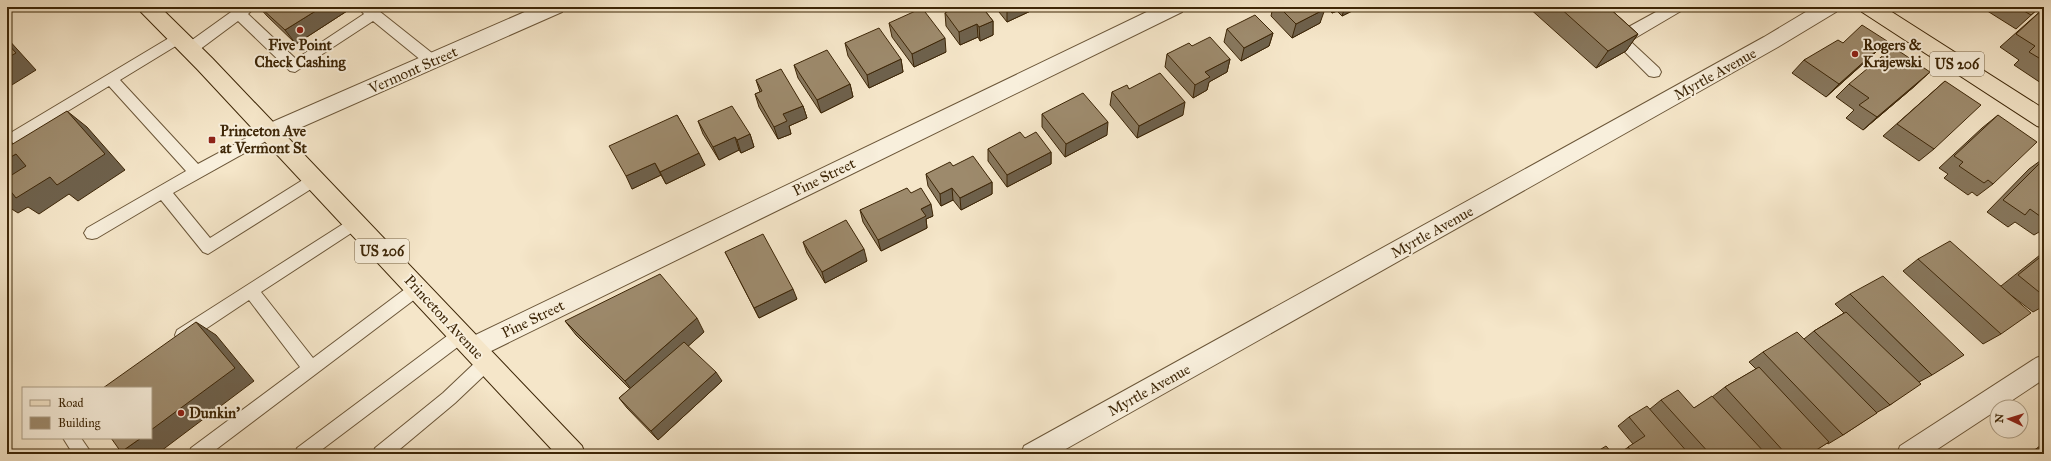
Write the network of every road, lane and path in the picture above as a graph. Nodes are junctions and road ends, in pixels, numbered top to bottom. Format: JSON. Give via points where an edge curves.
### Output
{"nodes":[{"id":1,"x":148,"y":7,"type":"edge"},
{"id":2,"x":555,"y":7,"type":"edge"},
{"id":3,"x":1175,"y":7,"type":"edge"},
{"id":4,"x":1676,"y":7,"type":"edge"},
{"id":5,"x":1829,"y":7,"type":"edge"},
{"id":6,"x":1869,"y":7,"type":"edge"},
{"id":7,"x":243,"y":10,"type":"edge"},
{"id":8,"x":370,"y":11,"type":"edge"},
{"id":9,"x":184,"y":43,"type":"junction"},
{"id":10,"x":432,"y":61,"type":"junction"},
{"id":11,"x":1654,"y":72,"type":"dead end"},
{"id":12,"x":111,"y":78,"type":"junction"},
{"id":13,"x":2044,"y":120,"type":"edge"},
{"id":14,"x":270,"y":132,"type":"junction"},
{"id":15,"x":7,"y":142,"type":"edge"},
{"id":16,"x":196,"y":172,"type":"junction"},
{"id":17,"x":314,"y":180,"type":"junction"},
{"id":18,"x":164,"y":192,"type":"junction"},
{"id":19,"x":354,"y":223,"type":"junction"},
{"id":20,"x":92,"y":233,"type":"dead end"},
{"id":21,"x":418,"y":288,"type":"junction"},
{"id":22,"x":250,"y":290,"type":"junction"},
{"id":23,"x":171,"y":344,"type":"edge"},
{"id":24,"x":474,"y":348,"type":"junction"},
{"id":25,"x":2044,"y":366,"type":"edge"},
{"id":26,"x":311,"y":368,"type":"junction"},
{"id":27,"x":73,"y":439,"type":"edge"},
{"id":28,"x":562,"y":449,"type":"edge"},
{"id":29,"x":84,"y":454,"type":"edge"},
{"id":30,"x":197,"y":454,"type":"edge"},
{"id":31,"x":303,"y":454,"type":"edge"},
{"id":32,"x":380,"y":454,"type":"edge"},
{"id":33,"x":1033,"y":454,"type":"edge"},
{"id":34,"x":1909,"y":454,"type":"edge"}],
"edges":[{"from":1,"to":9,"type":"main road","name":"Princeton Avenue","number":"US 206"},
{"from":2,"to":10,"type":"street","name":"Vermont Street"},
{"from":3,"to":24,"type":"street","name":"Pine Street"},
{"from":4,"to":11,"type":"lane","via":[[1628,34],[1621,41]]},
{"from":5,"to":33,"type":"street","name":"Myrtle Avenue","via":[[1771,42]]},
{"from":6,"to":13,"type":"main road","number":"US 206"},
{"from":7,"to":8,"type":"lane","via":[[295,67]]},
{"from":7,"to":9,"type":"lane"},
{"from":8,"to":10,"type":"lane"},
{"from":9,"to":12,"type":"lane"},
{"from":9,"to":14,"type":"main road","name":"Princeton Avenue","number":"US 206"},
{"from":10,"to":14,"type":"street","name":"Vermont Street"},
{"from":12,"to":15,"type":"lane"},
{"from":12,"to":16,"type":"lane"},
{"from":14,"to":16,"type":"lane"},
{"from":14,"to":17,"type":"main road","name":"Princeton Avenue","number":"US 206"},
{"from":16,"to":18,"type":"lane"},
{"from":17,"to":18,"type":"lane","via":[[208,247]]},
{"from":17,"to":19,"type":"main road","name":"Princeton Avenue","number":"US 206"},
{"from":18,"to":20,"type":"lane"},
{"from":19,"to":21,"type":"main road","name":"Princeton Avenue","number":"US 206"},
{"from":19,"to":22,"type":"lane"},
{"from":21,"to":24,"type":"main road","name":"Princeton Avenue","number":"US 206"},
{"from":21,"to":26,"type":"lane"},
{"from":22,"to":23,"type":"lane"},
{"from":22,"to":26,"type":"lane"},
{"from":24,"to":28,"type":"main road","name":"Princeton Avenue","number":"US 206"},
{"from":24,"to":31,"type":"lane"},
{"from":24,"to":32,"type":"lane","via":[[449,398]]},
{"from":25,"to":34,"type":"street"},
{"from":26,"to":30,"type":"lane"},
{"from":27,"to":29,"type":"lane"}]}
